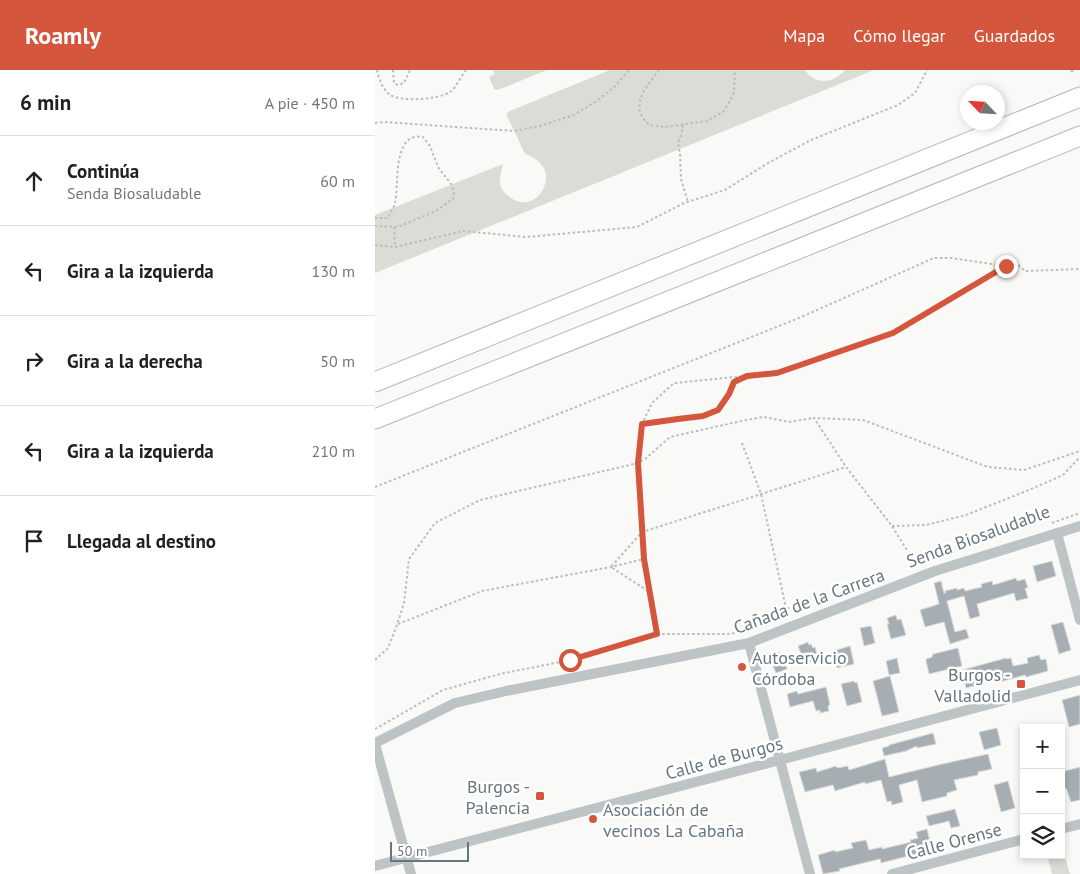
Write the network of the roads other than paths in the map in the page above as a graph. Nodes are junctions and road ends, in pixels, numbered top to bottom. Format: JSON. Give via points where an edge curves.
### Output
{"nodes":[{"id":1,"x":1080,"y":97,"type":"edge"},
{"id":2,"x":1080,"y":136,"type":"edge"},
{"id":3,"x":375,"y":382,"type":"edge"},
{"id":4,"x":375,"y":419,"type":"edge"},
{"id":5,"x":1080,"y":526,"type":"edge"},
{"id":6,"x":1057,"y":533,"type":"junction"},
{"id":7,"x":1080,"y":620,"type":"edge"},
{"id":8,"x":749,"y":643,"type":"junction"},
{"id":9,"x":1080,"y":680,"type":"edge"},
{"id":10,"x":375,"y":744,"type":"edge"},
{"id":11,"x":780,"y":760,"type":"junction"},
{"id":12,"x":1080,"y":824,"type":"edge"},
{"id":13,"x":1065,"y":828,"type":"edge"},
{"id":14,"x":1020,"y":840,"type":"edge"},
{"id":15,"x":407,"y":858,"type":"junction"},
{"id":16,"x":375,"y":866,"type":"edge"},
{"id":17,"x":411,"y":874,"type":"edge"},
{"id":18,"x":810,"y":874,"type":"edge"},
{"id":19,"x":892,"y":874,"type":"edge"}],
"edges":[{"from":1,"to":3,"type":"highway"},
{"from":2,"to":4,"type":"highway"},
{"from":5,"to":6,"type":"street","name":"Cañada de la Carrera"},
{"from":6,"to":7,"type":"street"},
{"from":6,"to":8,"type":"street","name":"Cañada de la Carrera","via":[[935,571]]},
{"from":8,"to":10,"type":"street","name":"Cañada de la Carrera","via":[[506,690],[455,703]]},
{"from":8,"to":11,"type":"street"},
{"from":9,"to":11,"type":"street","name":"Calle de Burgos"},
{"from":10,"to":15,"type":"street"},
{"from":11,"to":15,"type":"street","name":"Calle de Burgos"},
{"from":11,"to":18,"type":"street"},
{"from":12,"to":13,"type":"street"},
{"from":14,"to":19,"type":"street","name":"Calle Orense"},
{"from":15,"to":16,"type":"street","name":"Calle de Burgos"},
{"from":15,"to":17,"type":"street"}]}
